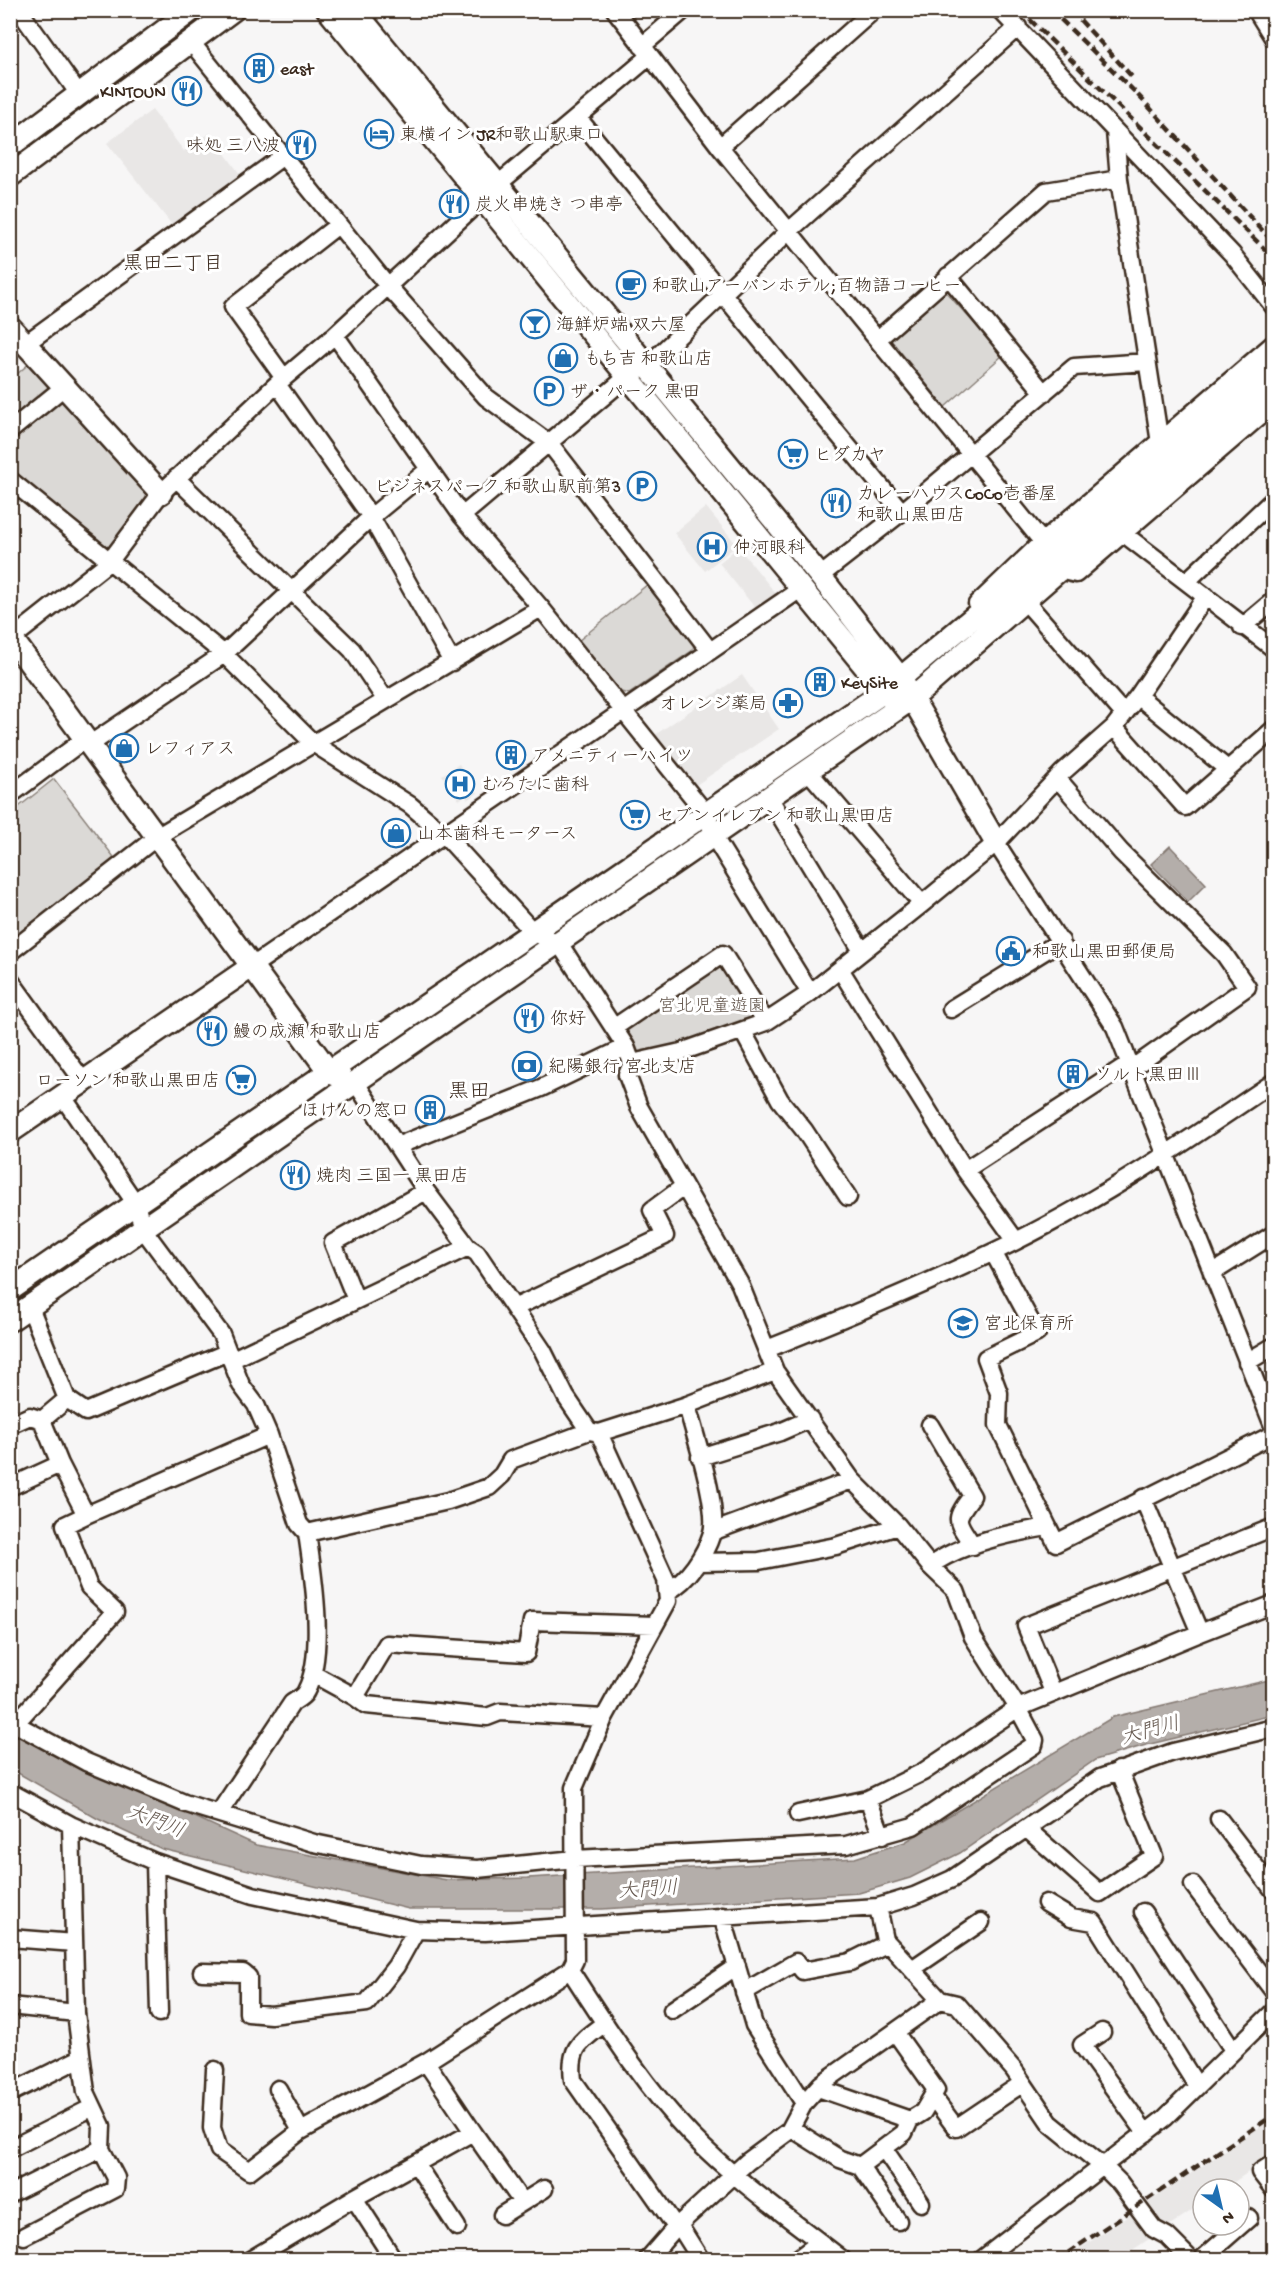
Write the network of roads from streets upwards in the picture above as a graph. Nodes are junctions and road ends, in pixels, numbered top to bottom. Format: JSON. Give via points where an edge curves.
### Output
{"nodes":[{"id":1,"x":19,"y":10,"type":"edge"},
{"id":2,"x":192,"y":10,"type":"edge"},
{"id":3,"x":233,"y":10,"type":"edge"},
{"id":4,"x":328,"y":10,"type":"edge"},
{"id":5,"x":354,"y":10,"type":"edge"},
{"id":6,"x":615,"y":10,"type":"edge"},
{"id":7,"x":684,"y":10,"type":"edge"},
{"id":8,"x":874,"y":10,"type":"edge"},
{"id":9,"x":1000,"y":10,"type":"edge"},
{"id":10,"x":1256,"y":10,"type":"edge"},
{"id":11,"x":1018,"y":27,"type":"junction"},
{"id":12,"x":1274,"y":39,"type":"edge"},
{"id":13,"x":191,"y":42,"type":"junction"},
{"id":14,"x":646,"y":51,"type":"junction"},
{"id":15,"x":79,"y":94,"type":"junction"},
{"id":16,"x":578,"y":118,"type":"junction"},
{"id":17,"x":1115,"y":131,"type":"junction"},
{"id":18,"x":10,"y":146,"type":"edge"},
{"id":19,"x":720,"y":147,"type":"junction"},
{"id":20,"x":283,"y":156,"type":"junction"},
{"id":21,"x":10,"y":176,"type":"edge"},
{"id":22,"x":1119,"y":179,"type":"junction"},
{"id":23,"x":490,"y":191,"type":"junction"},
{"id":24,"x":338,"y":225,"type":"junction"},
{"id":25,"x":789,"y":231,"type":"junction"},
{"id":26,"x":948,"y":276,"type":"junction"},
{"id":27,"x":388,"y":286,"type":"junction"},
{"id":28,"x":723,"y":296,"type":"junction"},
{"id":29,"x":1274,"y":307,"type":"edge"},
{"id":30,"x":10,"y":327,"type":"edge"},
{"id":31,"x":335,"y":335,"type":"junction"},
{"id":32,"x":878,"y":339,"type":"junction"},
{"id":33,"x":1274,"y":343,"type":"edge"},
{"id":34,"x":25,"y":344,"type":"junction"},
{"id":35,"x":1147,"y":362,"type":"junction"},
{"id":36,"x":1274,"y":363,"type":"edge"},
{"id":37,"x":637,"y":371,"type":"junction"},
{"id":38,"x":281,"y":381,"type":"junction"},
{"id":39,"x":1274,"y":382,"type":"edge"},
{"id":40,"x":64,"y":387,"type":"junction"},
{"id":41,"x":1044,"y":393,"type":"junction"},
{"id":42,"x":1274,"y":404,"type":"edge"},
{"id":43,"x":10,"y":431,"type":"edge"},
{"id":44,"x":1160,"y":443,"type":"junction"},
{"id":45,"x":550,"y":444,"type":"junction"},
{"id":46,"x":971,"y":453,"type":"junction"},
{"id":47,"x":428,"y":470,"type":"junction"},
{"id":48,"x":176,"y":478,"type":"junction"},
{"id":49,"x":11,"y":482,"type":"edge"},
{"id":50,"x":161,"y":493,"type":"junction"},
{"id":51,"x":1274,"y":499,"type":"edge"},
{"id":52,"x":902,"y":512,"type":"junction"},
{"id":53,"x":462,"y":516,"type":"junction"},
{"id":54,"x":371,"y":518,"type":"junction"},
{"id":55,"x":1124,"y":534,"type":"junction"},
{"id":56,"x":1076,"y":543,"type":"junction"},
{"id":57,"x":1052,"y":553,"type":"junction"},
{"id":58,"x":110,"y":561,"type":"junction"},
{"id":59,"x":820,"y":576,"type":"junction"},
{"id":60,"x":1186,"y":581,"type":"junction"},
{"id":61,"x":802,"y":588,"type":"junction"},
{"id":62,"x":291,"y":591,"type":"junction"},
{"id":63,"x":1206,"y":596,"type":"junction"},
{"id":64,"x":1274,"y":600,"type":"edge"},
{"id":65,"x":1025,"y":601,"type":"junction"},
{"id":66,"x":541,"y":608,"type":"junction"},
{"id":67,"x":1242,"y":627,"type":"junction"},
{"id":68,"x":11,"y":640,"type":"edge"},
{"id":69,"x":1274,"y":649,"type":"edge"},
{"id":70,"x":710,"y":651,"type":"junction"},
{"id":71,"x":224,"y":654,"type":"junction"},
{"id":72,"x":452,"y":662,"type":"junction"},
{"id":73,"x":893,"y":685,"type":"junction"},
{"id":74,"x":1138,"y":696,"type":"junction"},
{"id":75,"x":384,"y":699,"type":"junction"},
{"id":76,"x":906,"y":703,"type":"junction"},
{"id":77,"x":624,"y":710,"type":"junction"},
{"id":78,"x":1124,"y":713,"type":"junction"},
{"id":79,"x":1114,"y":727,"type":"junction"},
{"id":80,"x":1274,"y":729,"type":"edge"},
{"id":81,"x":87,"y":742,"type":"junction"},
{"id":82,"x":313,"y":743,"type":"junction"},
{"id":83,"x":1226,"y":768,"type":"junction"},
{"id":84,"x":809,"y":772,"type":"junction"},
{"id":85,"x":1057,"y":778,"type":"junction"},
{"id":86,"x":10,"y":795,"type":"edge"},
{"id":87,"x":770,"y":799,"type":"junction"},
{"id":88,"x":707,"y":815,"type":"junction"},
{"id":89,"x":444,"y":834,"type":"junction"},
{"id":90,"x":158,"y":836,"type":"junction"},
{"id":91,"x":714,"y":837,"type":"junction"},
{"id":92,"x":996,"y":843,"type":"junction"},
{"id":93,"x":922,"y":904,"type":"junction"},
{"id":94,"x":534,"y":933,"type":"junction"},
{"id":95,"x":1060,"y":941,"type":"junction"},
{"id":96,"x":559,"y":943,"type":"junction"},
{"id":97,"x":862,"y":951,"type":"junction"},
{"id":98,"x":10,"y":952,"type":"edge"},
{"id":99,"x":251,"y":967,"type":"junction"},
{"id":100,"x":840,"y":969,"type":"junction"},
{"id":101,"x":10,"y":980,"type":"edge"},
{"id":102,"x":810,"y":993,"type":"junction"},
{"id":103,"x":951,"y":1009,"type":"dead end"},
{"id":104,"x":766,"y":1022,"type":"junction"},
{"id":105,"x":615,"y":1027,"type":"junction"},
{"id":106,"x":743,"y":1032,"type":"junction"},
{"id":107,"x":626,"y":1047,"type":"junction"},
{"id":108,"x":632,"y":1063,"type":"junction"},
{"id":109,"x":1131,"y":1066,"type":"junction"},
{"id":110,"x":330,"y":1073,"type":"junction"},
{"id":111,"x":83,"y":1081,"type":"junction"},
{"id":112,"x":1274,"y":1082,"type":"edge"},
{"id":113,"x":356,"y":1083,"type":"junction"},
{"id":114,"x":63,"y":1097,"type":"junction"},
{"id":115,"x":10,"y":1132,"type":"edge"},
{"id":116,"x":397,"y":1146,"type":"junction"},
{"id":117,"x":1166,"y":1155,"type":"junction"},
{"id":118,"x":965,"y":1170,"type":"junction"},
{"id":119,"x":683,"y":1187,"type":"junction"},
{"id":120,"x":426,"y":1191,"type":"junction"},
{"id":121,"x":848,"y":1197,"type":"dead end"},
{"id":122,"x":136,"y":1204,"type":"junction"},
{"id":123,"x":143,"y":1229,"type":"junction"},
{"id":124,"x":1274,"y":1234,"type":"edge"},
{"id":125,"x":1016,"y":1241,"type":"junction"},
{"id":126,"x":468,"y":1247,"type":"junction"},
{"id":127,"x":993,"y":1252,"type":"junction"},
{"id":128,"x":1212,"y":1273,"type":"junction"},
{"id":129,"x":10,"y":1290,"type":"edge"},
{"id":130,"x":356,"y":1300,"type":"junction"},
{"id":131,"x":30,"y":1307,"type":"junction"},
{"id":132,"x":514,"y":1308,"type":"junction"},
{"id":133,"x":10,"y":1320,"type":"edge"},
{"id":134,"x":1274,"y":1346,"type":"edge"},
{"id":135,"x":767,"y":1349,"type":"junction"},
{"id":136,"x":230,"y":1356,"type":"junction"},
{"id":137,"x":1247,"y":1362,"type":"junction"},
{"id":138,"x":775,"y":1371,"type":"junction"},
{"id":139,"x":67,"y":1399,"type":"junction"},
{"id":140,"x":687,"y":1405,"type":"junction"},
{"id":141,"x":810,"y":1419,"type":"junction"},
{"id":142,"x":42,"y":1420,"type":"junction"},
{"id":143,"x":10,"y":1425,"type":"edge"},
{"id":144,"x":930,"y":1425,"type":"dead end"},
{"id":145,"x":1274,"y":1428,"type":"edge"},
{"id":146,"x":594,"y":1432,"type":"junction"},
{"id":147,"x":1274,"y":1434,"type":"edge"},
{"id":148,"x":269,"y":1435,"type":"junction"},
{"id":149,"x":700,"y":1457,"type":"junction"},
{"id":150,"x":60,"y":1464,"type":"junction"},
{"id":151,"x":852,"y":1480,"type":"junction"},
{"id":152,"x":10,"y":1487,"type":"edge"},
{"id":153,"x":1143,"y":1498,"type":"junction"},
{"id":154,"x":86,"y":1515,"type":"junction"},
{"id":155,"x":898,"y":1526,"type":"junction"},
{"id":156,"x":1048,"y":1527,"type":"junction"},
{"id":157,"x":1274,"y":1527,"type":"edge"},
{"id":158,"x":712,"y":1532,"type":"junction"},
{"id":159,"x":307,"y":1533,"type":"junction"},
{"id":160,"x":973,"y":1546,"type":"junction"},
{"id":161,"x":698,"y":1562,"type":"junction"},
{"id":162,"x":930,"y":1566,"type":"junction"},
{"id":163,"x":1172,"y":1567,"type":"junction"},
{"id":164,"x":668,"y":1591,"type":"junction"},
{"id":165,"x":1274,"y":1604,"type":"edge"},
{"id":166,"x":655,"y":1624,"type":"junction"},
{"id":167,"x":1200,"y":1633,"type":"junction"},
{"id":168,"x":313,"y":1674,"type":"junction"},
{"id":169,"x":1053,"y":1692,"type":"junction"},
{"id":170,"x":355,"y":1697,"type":"junction"},
{"id":171,"x":1018,"y":1708,"type":"junction"},
{"id":172,"x":604,"y":1718,"type":"junction"},
{"id":173,"x":13,"y":1722,"type":"edge"},
{"id":174,"x":1274,"y":1728,"type":"edge"},
{"id":175,"x":1119,"y":1770,"type":"junction"},
{"id":176,"x":10,"y":1792,"type":"edge"},
{"id":177,"x":868,"y":1799,"type":"junction"},
{"id":178,"x":219,"y":1813,"type":"junction"},
{"id":179,"x":798,"y":1814,"type":"dead end"},
{"id":180,"x":1219,"y":1819,"type":"dead end"},
{"id":181,"x":71,"y":1825,"type":"junction"},
{"id":182,"x":1027,"y":1829,"type":"junction"},
{"id":183,"x":882,"y":1836,"type":"junction"},
{"id":184,"x":155,"y":1862,"type":"junction"},
{"id":185,"x":575,"y":1862,"type":"junction"},
{"id":186,"x":1193,"y":1885,"type":"dead end"},
{"id":187,"x":1274,"y":1891,"type":"edge"},
{"id":188,"x":1046,"y":1903,"type":"dead end"},
{"id":189,"x":878,"y":1907,"type":"junction"},
{"id":190,"x":1143,"y":1912,"type":"dead end"},
{"id":191,"x":722,"y":1916,"type":"junction"},
{"id":192,"x":575,"y":1922,"type":"junction"},
{"id":193,"x":981,"y":1922,"type":"dead end"},
{"id":194,"x":416,"y":1930,"type":"junction"},
{"id":195,"x":10,"y":1938,"type":"edge"},
{"id":196,"x":74,"y":1943,"type":"junction"},
{"id":197,"x":888,"y":1943,"type":"junction"},
{"id":198,"x":737,"y":1966,"type":"junction"},
{"id":199,"x":912,"y":1969,"type":"junction"},
{"id":200,"x":570,"y":1970,"type":"junction"},
{"id":201,"x":202,"y":1972,"type":"dead end"},
{"id":202,"x":744,"y":1992,"type":"junction"},
{"id":203,"x":1274,"y":1992,"type":"edge"},
{"id":204,"x":940,"y":2000,"type":"junction"},
{"id":205,"x":10,"y":2006,"type":"edge"},
{"id":206,"x":672,"y":2010,"type":"dead end"},
{"id":207,"x":1274,"y":2011,"type":"edge"},
{"id":208,"x":75,"y":2013,"type":"junction"},
{"id":209,"x":159,"y":2013,"type":"dead end"},
{"id":210,"x":605,"y":2023,"type":"junction"},
{"id":211,"x":895,"y":2032,"type":"junction"},
{"id":212,"x":1102,"y":2032,"type":"dead end"},
{"id":213,"x":1233,"y":2050,"type":"junction"},
{"id":214,"x":81,"y":2058,"type":"junction"},
{"id":215,"x":426,"y":2062,"type":"junction"},
{"id":216,"x":215,"y":2070,"type":"dead end"},
{"id":217,"x":1023,"y":2084,"type":"junction"},
{"id":218,"x":1197,"y":2086,"type":"junction"},
{"id":219,"x":818,"y":2088,"type":"junction"},
{"id":220,"x":278,"y":2089,"type":"dead end"},
{"id":221,"x":10,"y":2093,"type":"edge"},
{"id":222,"x":933,"y":2097,"type":"junction"},
{"id":223,"x":804,"y":2103,"type":"junction"},
{"id":224,"x":93,"y":2108,"type":"junction"},
{"id":225,"x":910,"y":2120,"type":"junction"},
{"id":226,"x":791,"y":2128,"type":"junction"},
{"id":227,"x":301,"y":2131,"type":"junction"},
{"id":228,"x":473,"y":2132,"type":"junction"},
{"id":229,"x":1146,"y":2133,"type":"junction"},
{"id":230,"x":10,"y":2149,"type":"edge"},
{"id":231,"x":101,"y":2149,"type":"junction"},
{"id":232,"x":884,"y":2149,"type":"junction"},
{"id":233,"x":1274,"y":2163,"type":"edge"},
{"id":234,"x":416,"y":2164,"type":"junction"},
{"id":235,"x":861,"y":2166,"type":"junction"},
{"id":236,"x":1104,"y":2167,"type":"junction"},
{"id":237,"x":734,"y":2174,"type":"junction"},
{"id":238,"x":544,"y":2189,"type":"dead end"},
{"id":239,"x":1274,"y":2190,"type":"edge"},
{"id":240,"x":10,"y":2194,"type":"edge"},
{"id":241,"x":354,"y":2198,"type":"junction"},
{"id":242,"x":522,"y":2202,"type":"junction"},
{"id":243,"x":921,"y":2203,"type":"dead end"},
{"id":244,"x":502,"y":2215,"type":"dead end"},
{"id":245,"x":898,"y":2221,"type":"dead end"},
{"id":246,"x":678,"y":2226,"type":"junction"},
{"id":247,"x":457,"y":2227,"type":"dead end"},
{"id":248,"x":24,"y":2236,"type":"dead end"},
{"id":249,"x":1227,"y":2237,"type":"edge"},
{"id":250,"x":820,"y":2242,"type":"junction"},
{"id":251,"x":250,"y":2259,"type":"edge"},
{"id":252,"x":394,"y":2259,"type":"edge"},
{"id":253,"x":647,"y":2259,"type":"edge"},
{"id":254,"x":701,"y":2259,"type":"edge"},
{"id":255,"x":796,"y":2259,"type":"edge"},
{"id":256,"x":843,"y":2259,"type":"edge"},
{"id":257,"x":981,"y":2259,"type":"edge"},
{"id":258,"x":1191,"y":2259,"type":"edge"},
{"id":259,"x":1201,"y":2259,"type":"edge"}],
"edges":[{"from":1,"to":15,"type":"street"},
{"from":2,"to":15,"type":"street"},
{"from":3,"to":13,"type":"street"},
{"from":4,"to":23,"type":"street"},
{"from":5,"to":23,"type":"street"},
{"from":6,"to":14,"type":"street"},
{"from":7,"to":14,"type":"street"},
{"from":8,"to":19,"type":"street"},
{"from":9,"to":11,"type":"street"},
{"from":10,"to":12,"type":"street"},
{"from":11,"to":17,"type":"street"},
{"from":11,"to":25,"type":"street"},
{"from":13,"to":20,"type":"street"},
{"from":13,"to":21,"type":"street"},
{"from":14,"to":16,"type":"street"},
{"from":14,"to":19,"type":"street"},
{"from":15,"to":18,"type":"street"},
{"from":16,"to":23,"type":"street"},
{"from":16,"to":28,"type":"street"},
{"from":17,"to":22,"type":"street"},
{"from":17,"to":29,"type":"street","via":[[1232,254]]},
{"from":19,"to":25,"type":"street"},
{"from":20,"to":24,"type":"street"},
{"from":20,"to":34,"type":"street"},
{"from":22,"to":26,"type":"street","via":[[1046,191]]},
{"from":22,"to":35,"type":"street"},
{"from":23,"to":27,"type":"street"},
{"from":23,"to":37,"type":"street"},
{"from":24,"to":27,"type":"street"},
{"from":24,"to":38,"type":"street","via":[[233,307]]},
{"from":25,"to":28,"type":"street"},
{"from":25,"to":32,"type":"street"},
{"from":26,"to":32,"type":"street"},
{"from":26,"to":41,"type":"street"},
{"from":27,"to":31,"type":"street"},
{"from":27,"to":45,"type":"street","via":[[486,397]]},
{"from":28,"to":37,"type":"street"},
{"from":28,"to":52,"type":"street"},
{"from":30,"to":34,"type":"street"},
{"from":31,"to":38,"type":"street"},
{"from":31,"to":47,"type":"street"},
{"from":32,"to":46,"type":"street"},
{"from":33,"to":44,"type":"street"},
{"from":34,"to":40,"type":"street"},
{"from":35,"to":41,"type":"street","via":[[1074,367]]},
{"from":35,"to":44,"type":"street"},
{"from":36,"to":56,"type":"street"},
{"from":37,"to":45,"type":"street"},
{"from":37,"to":59,"type":"street"},
{"from":37,"to":61,"type":"street"},
{"from":38,"to":48,"type":"street"},
{"from":38,"to":54,"type":"street"},
{"from":39,"to":56,"type":"street"},
{"from":40,"to":43,"type":"street"},
{"from":40,"to":50,"type":"street"},
{"from":41,"to":46,"type":"street"},
{"from":42,"to":55,"type":"street"},
{"from":44,"to":57,"type":"street"},
{"from":45,"to":53,"type":"street"},
{"from":45,"to":70,"type":"street"},
{"from":46,"to":52,"type":"street"},
{"from":46,"to":57,"type":"street"},
{"from":47,"to":53,"type":"street"},
{"from":47,"to":54,"type":"street"},
{"from":48,"to":50,"type":"street"},
{"from":48,"to":62,"type":"street"},
{"from":49,"to":58,"type":"street"},
{"from":50,"to":58,"type":"street"},
{"from":51,"to":60,"type":"street"},
{"from":52,"to":59,"type":"street"},
{"from":53,"to":66,"type":"street"},
{"from":54,"to":62,"type":"street"},
{"from":54,"to":72,"type":"street"},
{"from":55,"to":57,"type":"street","via":[[1076,574],[1067,572]]},
{"from":55,"to":60,"type":"street"},
{"from":56,"to":57,"type":"street"},
{"from":57,"to":65,"type":"street"},
{"from":57,"to":73,"type":"street"},
{"from":58,"to":68,"type":"street"},
{"from":58,"to":71,"type":"street"},
{"from":59,"to":73,"type":"street"},
{"from":60,"to":63,"type":"street"},
{"from":61,"to":70,"type":"street"},
{"from":61,"to":73,"type":"street"},
{"from":62,"to":71,"type":"street"},
{"from":62,"to":75,"type":"street","via":[[352,650]]},
{"from":63,"to":67,"type":"street"},
{"from":63,"to":74,"type":"street"},
{"from":64,"to":67,"type":"street"},
{"from":65,"to":76,"type":"street"},
{"from":65,"to":78,"type":"street"},
{"from":66,"to":72,"type":"street"},
{"from":66,"to":77,"type":"street"},
{"from":67,"to":69,"type":"street"},
{"from":68,"to":81,"type":"street"},
{"from":70,"to":77,"type":"street"},
{"from":71,"to":81,"type":"street"},
{"from":71,"to":82,"type":"street"},
{"from":72,"to":75,"type":"street"},
{"from":73,"to":76,"type":"street"},
{"from":73,"to":88,"type":"street"},
{"from":74,"to":78,"type":"street"},
{"from":74,"to":83,"type":"street"},
{"from":75,"to":82,"type":"street"},
{"from":76,"to":84,"type":"street"},
{"from":76,"to":92,"type":"street","via":[[948,762]]},
{"from":77,"to":88,"type":"street"},
{"from":77,"to":89,"type":"street"},
{"from":78,"to":79,"type":"street"},
{"from":79,"to":83,"type":"street","via":[[1185,807]]},
{"from":79,"to":85,"type":"street"},
{"from":80,"to":83,"type":"street"},
{"from":81,"to":86,"type":"street"},
{"from":81,"to":90,"type":"street"},
{"from":82,"to":89,"type":"street","via":[[410,805]]},
{"from":82,"to":90,"type":"street"},
{"from":84,"to":87,"type":"street"},
{"from":84,"to":93,"type":"street"},
{"from":85,"to":92,"type":"street"},
{"from":85,"to":109,"type":"street","via":[[1122,852],[1224,954],[1246,987]]},
{"from":87,"to":91,"type":"street"},
{"from":87,"to":97,"type":"street"},
{"from":88,"to":91,"type":"street"},
{"from":88,"to":94,"type":"street"},
{"from":89,"to":94,"type":"street"},
{"from":89,"to":99,"type":"street"},
{"from":90,"to":98,"type":"street"},
{"from":90,"to":99,"type":"street"},
{"from":91,"to":96,"type":"street"},
{"from":91,"to":102,"type":"street"},
{"from":92,"to":93,"type":"street"},
{"from":92,"to":95,"type":"street"},
{"from":93,"to":97,"type":"street"},
{"from":94,"to":96,"type":"street"},
{"from":94,"to":110,"type":"street"},
{"from":95,"to":103,"type":"street"},
{"from":95,"to":109,"type":"street","via":[[1115,1027]]},
{"from":96,"to":105,"type":"street"},
{"from":96,"to":113,"type":"street"},
{"from":97,"to":100,"type":"street"},
{"from":99,"to":110,"type":"street"},
{"from":99,"to":111,"type":"street"},
{"from":100,"to":102,"type":"street"},
{"from":100,"to":118,"type":"street"},
{"from":101,"to":111,"type":"street"},
{"from":102,"to":104,"type":"street"},
{"from":104,"to":105,"type":"street","via":[[723,954]]},
{"from":104,"to":106,"type":"street"},
{"from":105,"to":107,"type":"street"},
{"from":106,"to":108,"type":"street"},
{"from":106,"to":121,"type":"street","via":[[780,1100]]},
{"from":107,"to":108,"type":"street"},
{"from":107,"to":116,"type":"street","via":[[541,1088]]},
{"from":108,"to":119,"type":"street","via":[[627,1075],[639,1107]]},
{"from":109,"to":117,"type":"street"},
{"from":109,"to":118,"type":"street"},
{"from":110,"to":113,"type":"street"},
{"from":110,"to":122,"type":"street"},
{"from":111,"to":114,"type":"street"},
{"from":112,"to":117,"type":"street"},
{"from":113,"to":116,"type":"street"},
{"from":113,"to":123,"type":"street"},
{"from":114,"to":115,"type":"street"},
{"from":114,"to":122,"type":"street"},
{"from":116,"to":120,"type":"street"},
{"from":117,"to":125,"type":"street"},
{"from":117,"to":128,"type":"street"},
{"from":118,"to":125,"type":"street"},
{"from":119,"to":132,"type":"street","via":[[652,1210],[664,1236]]},
{"from":119,"to":135,"type":"street","via":[[740,1284]]},
{"from":120,"to":126,"type":"street"},
{"from":120,"to":130,"type":"street","via":[[333,1243]]},
{"from":122,"to":123,"type":"street"},
{"from":122,"to":129,"type":"street"},
{"from":123,"to":131,"type":"street"},
{"from":123,"to":136,"type":"street","via":[[221,1334]]},
{"from":124,"to":128,"type":"street"},
{"from":125,"to":127,"type":"street"},
{"from":126,"to":130,"type":"street"},
{"from":126,"to":132,"type":"street","via":[[477,1253]]},
{"from":127,"to":135,"type":"street","via":[[895,1298]]},
{"from":127,"to":156,"type":"street","via":[[1037,1333],[986,1358],[999,1393],[998,1425]]},
{"from":128,"to":137,"type":"street"},
{"from":130,"to":136,"type":"street"},
{"from":131,"to":133,"type":"street"},
{"from":131,"to":139,"type":"street"},
{"from":132,"to":146,"type":"street","via":[[543,1351],[566,1397]]},
{"from":134,"to":137,"type":"street"},
{"from":135,"to":138,"type":"street"},
{"from":136,"to":139,"type":"street","via":[[86,1412]]},
{"from":136,"to":148,"type":"street"},
{"from":137,"to":145,"type":"street"},
{"from":138,"to":140,"type":"street"},
{"from":138,"to":141,"type":"street"},
{"from":139,"to":142,"type":"street"},
{"from":140,"to":146,"type":"street"},
{"from":140,"to":149,"type":"street"},
{"from":141,"to":149,"type":"street"},
{"from":141,"to":151,"type":"street"},
{"from":142,"to":143,"type":"street","via":[[30,1416]]},
{"from":142,"to":150,"type":"street"},
{"from":144,"to":160,"type":"street","via":[[972,1496],[957,1520]]},
{"from":146,"to":159,"type":"street","via":[[510,1460],[489,1487],[448,1501]]},
{"from":146,"to":164,"type":"street"},
{"from":147,"to":153,"type":"street"},
{"from":148,"to":154,"type":"street"},
{"from":148,"to":159,"type":"street","via":[[299,1524]]},
{"from":149,"to":158,"type":"street","via":[[709,1490]]},
{"from":150,"to":152,"type":"street"},
{"from":150,"to":154,"type":"street"},
{"from":151,"to":155,"type":"street"},
{"from":151,"to":158,"type":"street"},
{"from":153,"to":156,"type":"street","via":[[1056,1543]]},
{"from":153,"to":163,"type":"street"},
{"from":154,"to":173,"type":"street","via":[[65,1525],[89,1587],[116,1612]]},
{"from":155,"to":161,"type":"street","via":[[836,1546],[759,1561]]},
{"from":155,"to":162,"type":"street"},
{"from":156,"to":160,"type":"street"},
{"from":157,"to":163,"type":"street"},
{"from":158,"to":161,"type":"street"},
{"from":159,"to":168,"type":"street","via":[[314,1579]]},
{"from":160,"to":162,"type":"street"},
{"from":161,"to":164,"type":"street","via":[[681,1584]]},
{"from":162,"to":171,"type":"street","via":[[956,1591],[973,1637]]},
{"from":163,"to":167,"type":"street"},
{"from":163,"to":169,"type":"street","via":[[1026,1626]]},
{"from":164,"to":166,"type":"street","via":[[668,1601]]},
{"from":165,"to":167,"type":"street"},
{"from":166,"to":170,"type":"street","via":[[532,1621],[526,1653],[387,1644]]},
{"from":166,"to":172,"type":"street"},
{"from":167,"to":169,"type":"street"},
{"from":168,"to":170,"type":"street"},
{"from":168,"to":178,"type":"street","via":[[306,1694],[292,1703]]},
{"from":169,"to":171,"type":"street"},
{"from":170,"to":172,"type":"street","via":[[366,1705],[487,1717],[500,1712]]},
{"from":171,"to":177,"type":"street","via":[[923,1772]]},
{"from":171,"to":183,"type":"street","via":[[1034,1745],[913,1826]]},
{"from":172,"to":185,"type":"street","via":[[574,1788]]},
{"from":173,"to":178,"type":"street","via":[[86,1762],[184,1803]]},
{"from":174,"to":175,"type":"street","via":[[1173,1752]]},
{"from":175,"to":182,"type":"street","via":[[1100,1778]]},
{"from":175,"to":182,"type":"street","via":[[1154,1856],[1100,1893]]},
{"from":176,"to":181,"type":"street"},
{"from":177,"to":179,"type":"street"},
{"from":177,"to":183,"type":"street"},
{"from":178,"to":185,"type":"street","via":[[314,1843],[421,1865],[477,1869]]},
{"from":180,"to":187,"type":"street"},
{"from":181,"to":184,"type":"street"},
{"from":181,"to":196,"type":"street"},
{"from":182,"to":189,"type":"street","via":[[952,1879]]},
{"from":183,"to":185,"type":"street","via":[[846,1845]]},
{"from":184,"to":194,"type":"street","via":[[253,1895]]},
{"from":184,"to":209,"type":"street"},
{"from":185,"to":192,"type":"street"},
{"from":186,"to":203,"type":"street"},
{"from":188,"to":218,"type":"street","via":[[1071,1918],[1094,1922]]},
{"from":189,"to":191,"type":"street"},
{"from":189,"to":197,"type":"street"},
{"from":190,"to":213,"type":"street"},
{"from":191,"to":192,"type":"street"},
{"from":191,"to":198,"type":"street"},
{"from":192,"to":194,"type":"street","via":[[485,1932]]},
{"from":192,"to":200,"type":"street","via":[[575,1960]]},
{"from":193,"to":199,"type":"street"},
{"from":194,"to":201,"type":"street","via":[[367,2004],[271,2015],[248,2013],[248,1977],[243,1973]]},
{"from":195,"to":196,"type":"street"},
{"from":196,"to":208,"type":"street"},
{"from":197,"to":199,"type":"street"},
{"from":197,"to":202,"type":"street","via":[[850,1962],[802,1971],[796,1962]]},
{"from":198,"to":202,"type":"street"},
{"from":198,"to":206,"type":"street"},
{"from":199,"to":204,"type":"street"},
{"from":200,"to":210,"type":"street"},
{"from":200,"to":215,"type":"street"},
{"from":202,"to":223,"type":"street","via":[[754,2025]]},
{"from":204,"to":211,"type":"street"},
{"from":204,"to":217,"type":"street","via":[[957,2004]]},
{"from":205,"to":208,"type":"street"},
{"from":207,"to":213,"type":"street"},
{"from":208,"to":214,"type":"street"},
{"from":210,"to":237,"type":"street","via":[[691,2134]]},
{"from":210,"to":246,"type":"street","via":[[579,2043],[571,2061],[573,2080]]},
{"from":211,"to":219,"type":"street"},
{"from":211,"to":222,"type":"street","via":[[936,2090]]},
{"from":212,"to":229,"type":"street","via":[[1082,2045]]},
{"from":213,"to":218,"type":"street"},
{"from":214,"to":221,"type":"street"},
{"from":214,"to":224,"type":"street","via":[[86,2092]]},
{"from":215,"to":227,"type":"street"},
{"from":215,"to":228,"type":"street"},
{"from":216,"to":227,"type":"street","via":[[212,2128],[219,2150],[249,2171]]},
{"from":217,"to":222,"type":"street","via":[[956,2128]]},
{"from":217,"to":236,"type":"street","via":[[1050,2123]]},
{"from":218,"to":229,"type":"street"},
{"from":219,"to":223,"type":"street"},
{"from":219,"to":225,"type":"street"},
{"from":220,"to":227,"type":"street"},
{"from":222,"to":225,"type":"street","via":[[923,2112]]},
{"from":223,"to":226,"type":"street"},
{"from":224,"to":230,"type":"street"},
{"from":224,"to":231,"type":"street","via":[[102,2126]]},
{"from":225,"to":232,"type":"street","via":[[904,2133]]},
{"from":226,"to":235,"type":"street","via":[[840,2159]]},
{"from":226,"to":237,"type":"street"},
{"from":228,"to":234,"type":"street"},
{"from":228,"to":242,"type":"street"},
{"from":229,"to":236,"type":"street"},
{"from":231,"to":240,"type":"street"},
{"from":231,"to":248,"type":"street","via":[[116,2178],[115,2189]]},
{"from":232,"to":235,"type":"street"},
{"from":232,"to":243,"type":"street"},
{"from":233,"to":239,"type":"street","via":[[1260,2172]]},
{"from":234,"to":241,"type":"street"},
{"from":234,"to":247,"type":"street"},
{"from":235,"to":245,"type":"street"},
{"from":236,"to":257,"type":"street"},
{"from":236,"to":258,"type":"street","via":[[1154,2229]]},
{"from":237,"to":246,"type":"street"},
{"from":237,"to":250,"type":"street"},
{"from":238,"to":242,"type":"street"},
{"from":241,"to":251,"type":"street"},
{"from":241,"to":252,"type":"street"},
{"from":242,"to":244,"type":"street"},
{"from":246,"to":253,"type":"street"},
{"from":246,"to":254,"type":"street"},
{"from":249,"to":259,"type":"street"},
{"from":250,"to":255,"type":"street"},
{"from":250,"to":256,"type":"street"}]}
